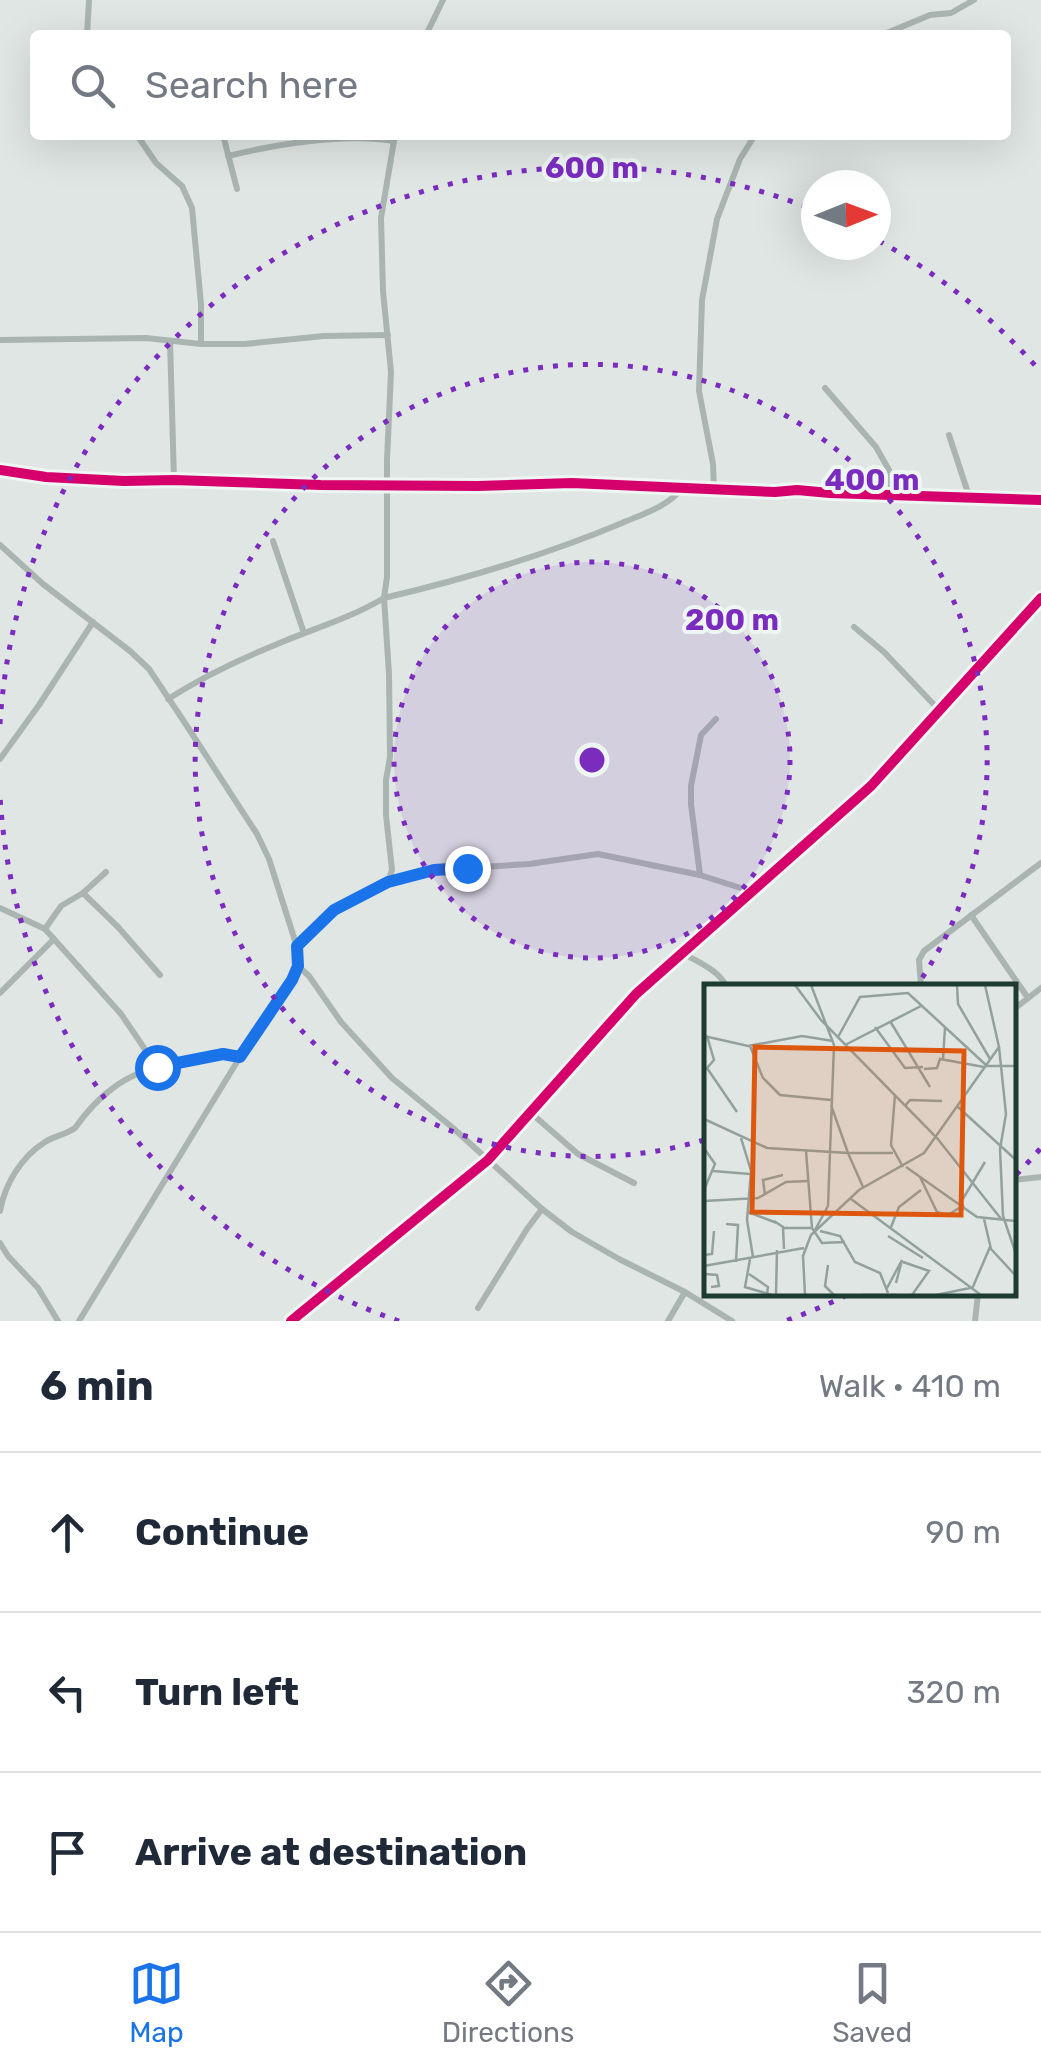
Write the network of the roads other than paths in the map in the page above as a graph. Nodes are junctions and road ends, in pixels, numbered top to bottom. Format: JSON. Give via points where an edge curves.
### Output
{"nodes":[{"id":1,"x":89,"y":0,"type":"edge"},
{"id":2,"x":443,"y":0,"type":"edge"},
{"id":3,"x":974,"y":0,"type":"edge"},
{"id":4,"x":87,"y":30,"type":"edge"},
{"id":5,"x":428,"y":30,"type":"edge"},
{"id":6,"x":894,"y":30,"type":"edge"},
{"id":7,"x":141,"y":140,"type":"edge"},
{"id":8,"x":223,"y":140,"type":"edge"},
{"id":9,"x":336,"y":140,"type":"edge"},
{"id":10,"x":394,"y":140,"type":"edge"},
{"id":11,"x":752,"y":140,"type":"edge"},
{"id":12,"x":228,"y":156,"type":"junction"},
{"id":13,"x":238,"y":188,"type":"dead end"},
{"id":14,"x":388,"y":335,"type":"junction"},
{"id":15,"x":0,"y":340,"type":"edge"},
{"id":16,"x":170,"y":341,"type":"junction"},
{"id":17,"x":201,"y":344,"type":"junction"},
{"id":18,"x":826,"y":388,"type":"dead end"},
{"id":19,"x":948,"y":435,"type":"dead end"},
{"id":20,"x":0,"y":470,"type":"edge"},
{"id":21,"x":174,"y":480,"type":"junction"},
{"id":22,"x":388,"y":484,"type":"junction"},
{"id":23,"x":682,"y":488,"type":"junction"},
{"id":24,"x":714,"y":489,"type":"junction"},
{"id":25,"x":892,"y":496,"type":"junction"},
{"id":26,"x":970,"y":499,"type":"junction"},
{"id":27,"x":1041,"y":500,"type":"edge"},
{"id":28,"x":273,"y":541,"type":"dead end"},
{"id":29,"x":0,"y":546,"type":"edge"},
{"id":30,"x":384,"y":598,"type":"junction"},
{"id":31,"x":1041,"y":598,"type":"edge"},
{"id":32,"x":92,"y":622,"type":"junction"},
{"id":33,"x":854,"y":627,"type":"dead end"},
{"id":34,"x":304,"y":633,"type":"junction"},
{"id":35,"x":168,"y":699,"type":"junction"},
{"id":36,"x":939,"y":710,"type":"junction"},
{"id":37,"x":716,"y":719,"type":"dead end"},
{"id":38,"x":0,"y":759,"type":"edge"},
{"id":39,"x":1041,"y":863,"type":"edge"},
{"id":40,"x":106,"y":872,"type":"dead end"},
{"id":41,"x":700,"y":874,"type":"junction"},
{"id":42,"x":388,"y":882,"type":"junction"},
{"id":43,"x":752,"y":891,"type":"junction"},
{"id":44,"x":83,"y":893,"type":"junction"},
{"id":45,"x":0,"y":908,"type":"edge"},
{"id":46,"x":972,"y":915,"type":"junction"},
{"id":47,"x":45,"y":929,"type":"junction"},
{"id":48,"x":54,"y":939,"type":"junction"},
{"id":49,"x":297,"y":946,"type":"junction"},
{"id":50,"x":683,"y":953,"type":"junction"},
{"id":51,"x":298,"y":966,"type":"junction"},
{"id":52,"x":160,"y":976,"type":"dead end"},
{"id":53,"x":725,"y":984,"type":"edge"},
{"id":54,"x":921,"y":984,"type":"edge"},
{"id":55,"x":1041,"y":988,"type":"edge"},
{"id":56,"x":0,"y":993,"type":"edge"},
{"id":57,"x":1028,"y":998,"type":"junction"},
{"id":58,"x":1016,"y":1007,"type":"edge"},
{"id":59,"x":240,"y":1057,"type":"junction"},
{"id":60,"x":157,"y":1067,"type":"junction"},
{"id":61,"x":531,"y":1113,"type":"junction"},
{"id":62,"x":488,"y":1160,"type":"junction"},
{"id":63,"x":1041,"y":1177,"type":"edge"},
{"id":64,"x":1016,"y":1180,"type":"edge"},
{"id":65,"x":634,"y":1183,"type":"dead end"},
{"id":66,"x":542,"y":1209,"type":"junction"},
{"id":67,"x":0,"y":1211,"type":"edge"},
{"id":68,"x":0,"y":1243,"type":"edge"},
{"id":69,"x":685,"y":1292,"type":"junction"},
{"id":70,"x":978,"y":1296,"type":"edge"},
{"id":71,"x":478,"y":1308,"type":"dead end"},
{"id":72,"x":83,"y":1320,"type":"edge"},
{"id":73,"x":58,"y":1321,"type":"edge"},
{"id":74,"x":291,"y":1321,"type":"edge"},
{"id":75,"x":668,"y":1321,"type":"edge"},
{"id":76,"x":732,"y":1321,"type":"edge"},
{"id":77,"x":975,"y":1321,"type":"edge"}],
"edges":[{"from":1,"to":4,"type":"street"},
{"from":2,"to":5,"type":"street"},
{"from":3,"to":6,"type":"street"},
{"from":7,"to":17,"type":"street","via":[[182,186],[192,208]]},
{"from":8,"to":12,"type":"street"},
{"from":9,"to":12,"type":"street"},
{"from":10,"to":14,"type":"street","via":[[380,218]]},
{"from":11,"to":24,"type":"street","via":[[717,220],[702,300],[699,392]]},
{"from":12,"to":13,"type":"street"},
{"from":14,"to":17,"type":"street"},
{"from":14,"to":22,"type":"street"},
{"from":15,"to":16,"type":"street"},
{"from":16,"to":17,"type":"street"},
{"from":16,"to":21,"type":"street"},
{"from":18,"to":25,"type":"street","via":[[876,447],[889,470]]},
{"from":19,"to":26,"type":"street"},
{"from":20,"to":21,"type":"street"},
{"from":21,"to":22,"type":"street"},
{"from":22,"to":23,"type":"street"},
{"from":22,"to":30,"type":"street"},
{"from":23,"to":24,"type":"street"},
{"from":23,"to":30,"type":"street","via":[[650,511],[583,538]]},
{"from":24,"to":25,"type":"street"},
{"from":25,"to":26,"type":"street"},
{"from":26,"to":27,"type":"street"},
{"from":28,"to":34,"type":"street"},
{"from":29,"to":32,"type":"street"},
{"from":30,"to":34,"type":"street"},
{"from":30,"to":42,"type":"street"},
{"from":31,"to":36,"type":"street"},
{"from":32,"to":35,"type":"street","via":[[149,670]]},
{"from":32,"to":38,"type":"street"},
{"from":33,"to":36,"type":"street"},
{"from":34,"to":35,"type":"street"},
{"from":35,"to":49,"type":"street","via":[[264,846]]},
{"from":36,"to":43,"type":"street","via":[[870,786]]},
{"from":37,"to":41,"type":"street","via":[[701,735],[691,786]]},
{"from":39,"to":46,"type":"street"},
{"from":40,"to":44,"type":"street"},
{"from":41,"to":42,"type":"street","via":[[598,854],[434,870]]},
{"from":41,"to":43,"type":"street"},
{"from":42,"to":49,"type":"street","via":[[334,910]]},
{"from":43,"to":50,"type":"street"},
{"from":44,"to":47,"type":"street","via":[[61,906]]},
{"from":44,"to":52,"type":"street"},
{"from":45,"to":47,"type":"street"},
{"from":46,"to":54,"type":"street","via":[[924,950]]},
{"from":46,"to":57,"type":"street"},
{"from":47,"to":48,"type":"street"},
{"from":48,"to":56,"type":"street"},
{"from":48,"to":60,"type":"street","via":[[121,1014]]},
{"from":49,"to":51,"type":"street"},
{"from":50,"to":53,"type":"street"},
{"from":50,"to":61,"type":"street","via":[[636,994]]},
{"from":51,"to":59,"type":"street"},
{"from":51,"to":62,"type":"street","via":[[392,1078]]},
{"from":55,"to":57,"type":"street"},
{"from":57,"to":58,"type":"street"},
{"from":59,"to":60,"type":"street","via":[[223,1054]]},
{"from":59,"to":72,"type":"street"},
{"from":60,"to":67,"type":"street","via":[[112,1089],[75,1128],[36,1148],[15,1171]]},
{"from":61,"to":62,"type":"street"},
{"from":61,"to":65,"type":"street","via":[[578,1154]]},
{"from":62,"to":66,"type":"street"},
{"from":62,"to":74,"type":"street"},
{"from":63,"to":64,"type":"street"},
{"from":66,"to":69,"type":"street"},
{"from":66,"to":71,"type":"street"},
{"from":68,"to":73,"type":"street"},
{"from":69,"to":75,"type":"street"},
{"from":69,"to":76,"type":"street"},
{"from":70,"to":77,"type":"street"}]}
